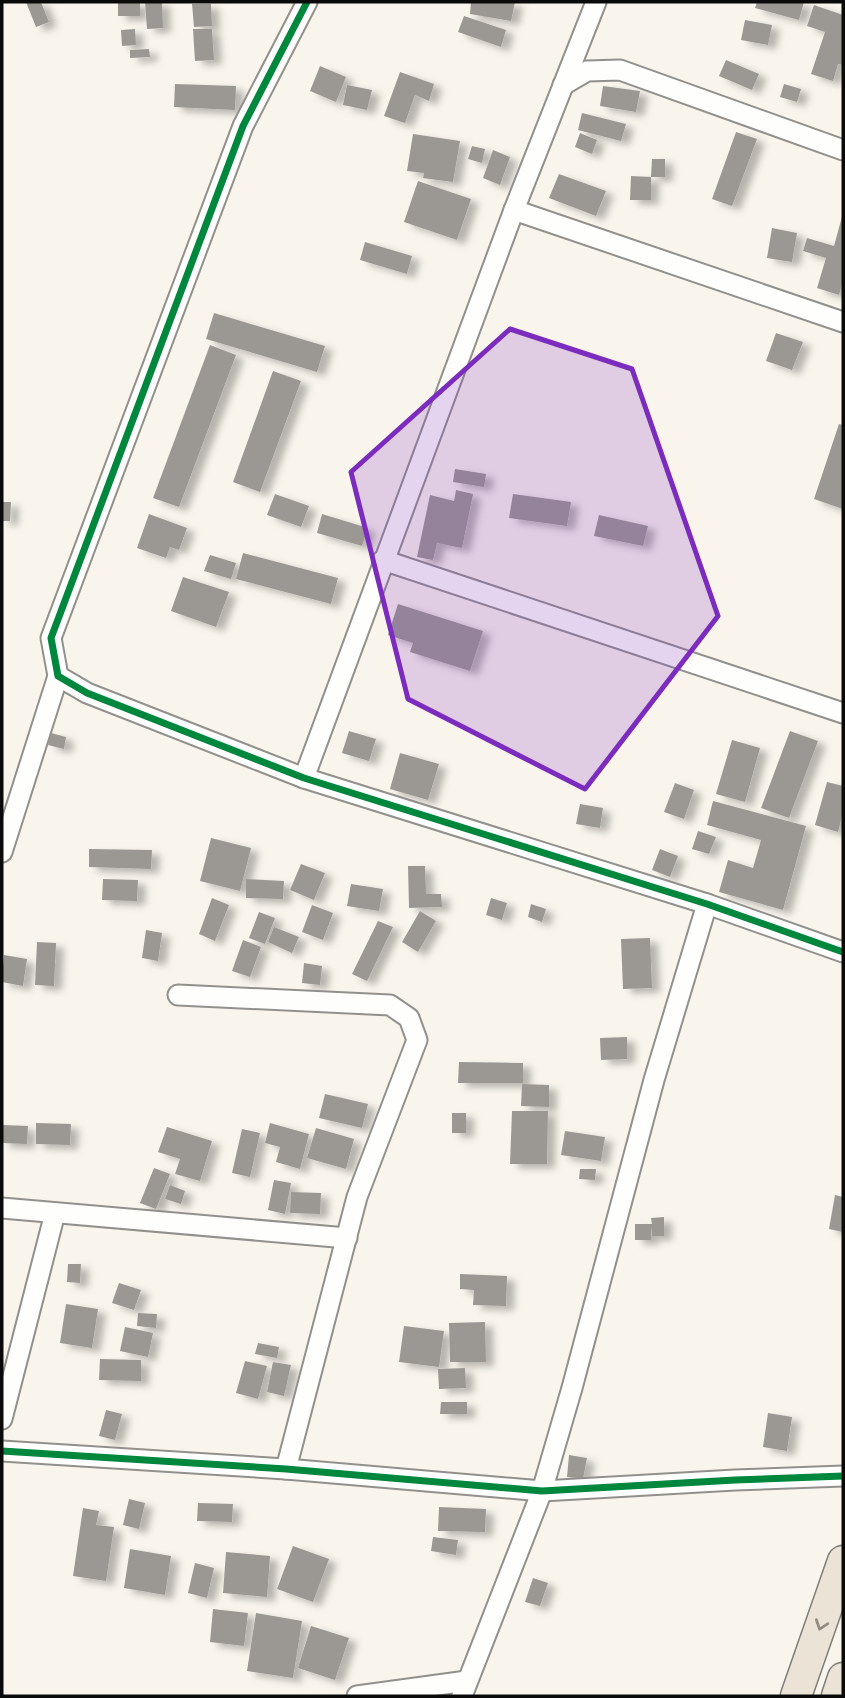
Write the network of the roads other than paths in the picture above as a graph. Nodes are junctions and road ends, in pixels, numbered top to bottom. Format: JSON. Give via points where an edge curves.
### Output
{"nodes":[{"id":1,"x":307,"y":2,"type":"edge"},
{"id":2,"x":596,"y":2,"type":"edge"},
{"id":3,"x":563,"y":85,"type":"junction"},
{"id":4,"x":843,"y":150,"type":"edge"},
{"id":5,"x":514,"y":210,"type":"junction"},
{"id":6,"x":843,"y":322,"type":"edge"},
{"id":7,"x":383,"y":560,"type":"junction"},
{"id":8,"x":58,"y":676,"type":"junction"},
{"id":9,"x":843,"y":713,"type":"edge"},
{"id":10,"x":304,"y":778,"type":"junction"},
{"id":11,"x":2,"y":852,"type":"edge"},
{"id":12,"x":707,"y":904,"type":"junction"},
{"id":13,"x":843,"y":953,"type":"edge"},
{"id":14,"x":178,"y":995,"type":"dead end"},
{"id":15,"x":2,"y":1208,"type":"edge"},
{"id":16,"x":55,"y":1213,"type":"junction"},
{"id":17,"x":347,"y":1238,"type":"junction"},
{"id":18,"x":2,"y":1419,"type":"edge"},
{"id":19,"x":2,"y":1451,"type":"edge"},
{"id":20,"x":286,"y":1469,"type":"junction"},
{"id":21,"x":843,"y":1476,"type":"edge"},
{"id":22,"x":542,"y":1491,"type":"junction"},
{"id":23,"x":843,"y":1561,"type":"edge"},
{"id":24,"x":838,"y":1593,"type":"edge"},
{"id":25,"x":843,"y":1678,"type":"edge"},
{"id":26,"x":465,"y":1689,"type":"edge"},
{"id":27,"x":357,"y":1696,"type":"edge"},
{"id":28,"x":796,"y":1696,"type":"edge"},
{"id":29,"x":837,"y":1696,"type":"edge"}],
"edges":[{"from":1,"to":8,"type":"street","via":[[243,126],[51,638]]},
{"from":2,"to":3,"type":"street"},
{"from":3,"to":4,"type":"street","via":[[587,71],[620,70]]},
{"from":3,"to":5,"type":"street"},
{"from":5,"to":6,"type":"street"},
{"from":5,"to":7,"type":"street"},
{"from":7,"to":9,"type":"street"},
{"from":7,"to":10,"type":"street"},
{"from":8,"to":10,"type":"street","via":[[87,693]]},
{"from":8,"to":11,"type":"street"},
{"from":10,"to":12,"type":"street"},
{"from":12,"to":13,"type":"street"},
{"from":12,"to":22,"type":"street"},
{"from":14,"to":17,"type":"street","via":[[390,1005],[409,1018],[416,1040]]},
{"from":15,"to":16,"type":"street"},
{"from":16,"to":17,"type":"street"},
{"from":16,"to":18,"type":"street"},
{"from":17,"to":20,"type":"street"},
{"from":19,"to":20,"type":"street"},
{"from":20,"to":22,"type":"street"},
{"from":21,"to":22,"type":"street"},
{"from":22,"to":26,"type":"street"},
{"from":23,"to":24,"type":"main road"},
{"from":24,"to":28,"type":"main road","one_way":true},
{"from":25,"to":29,"type":"main road"},
{"from":26,"to":27,"type":"street"}]}
